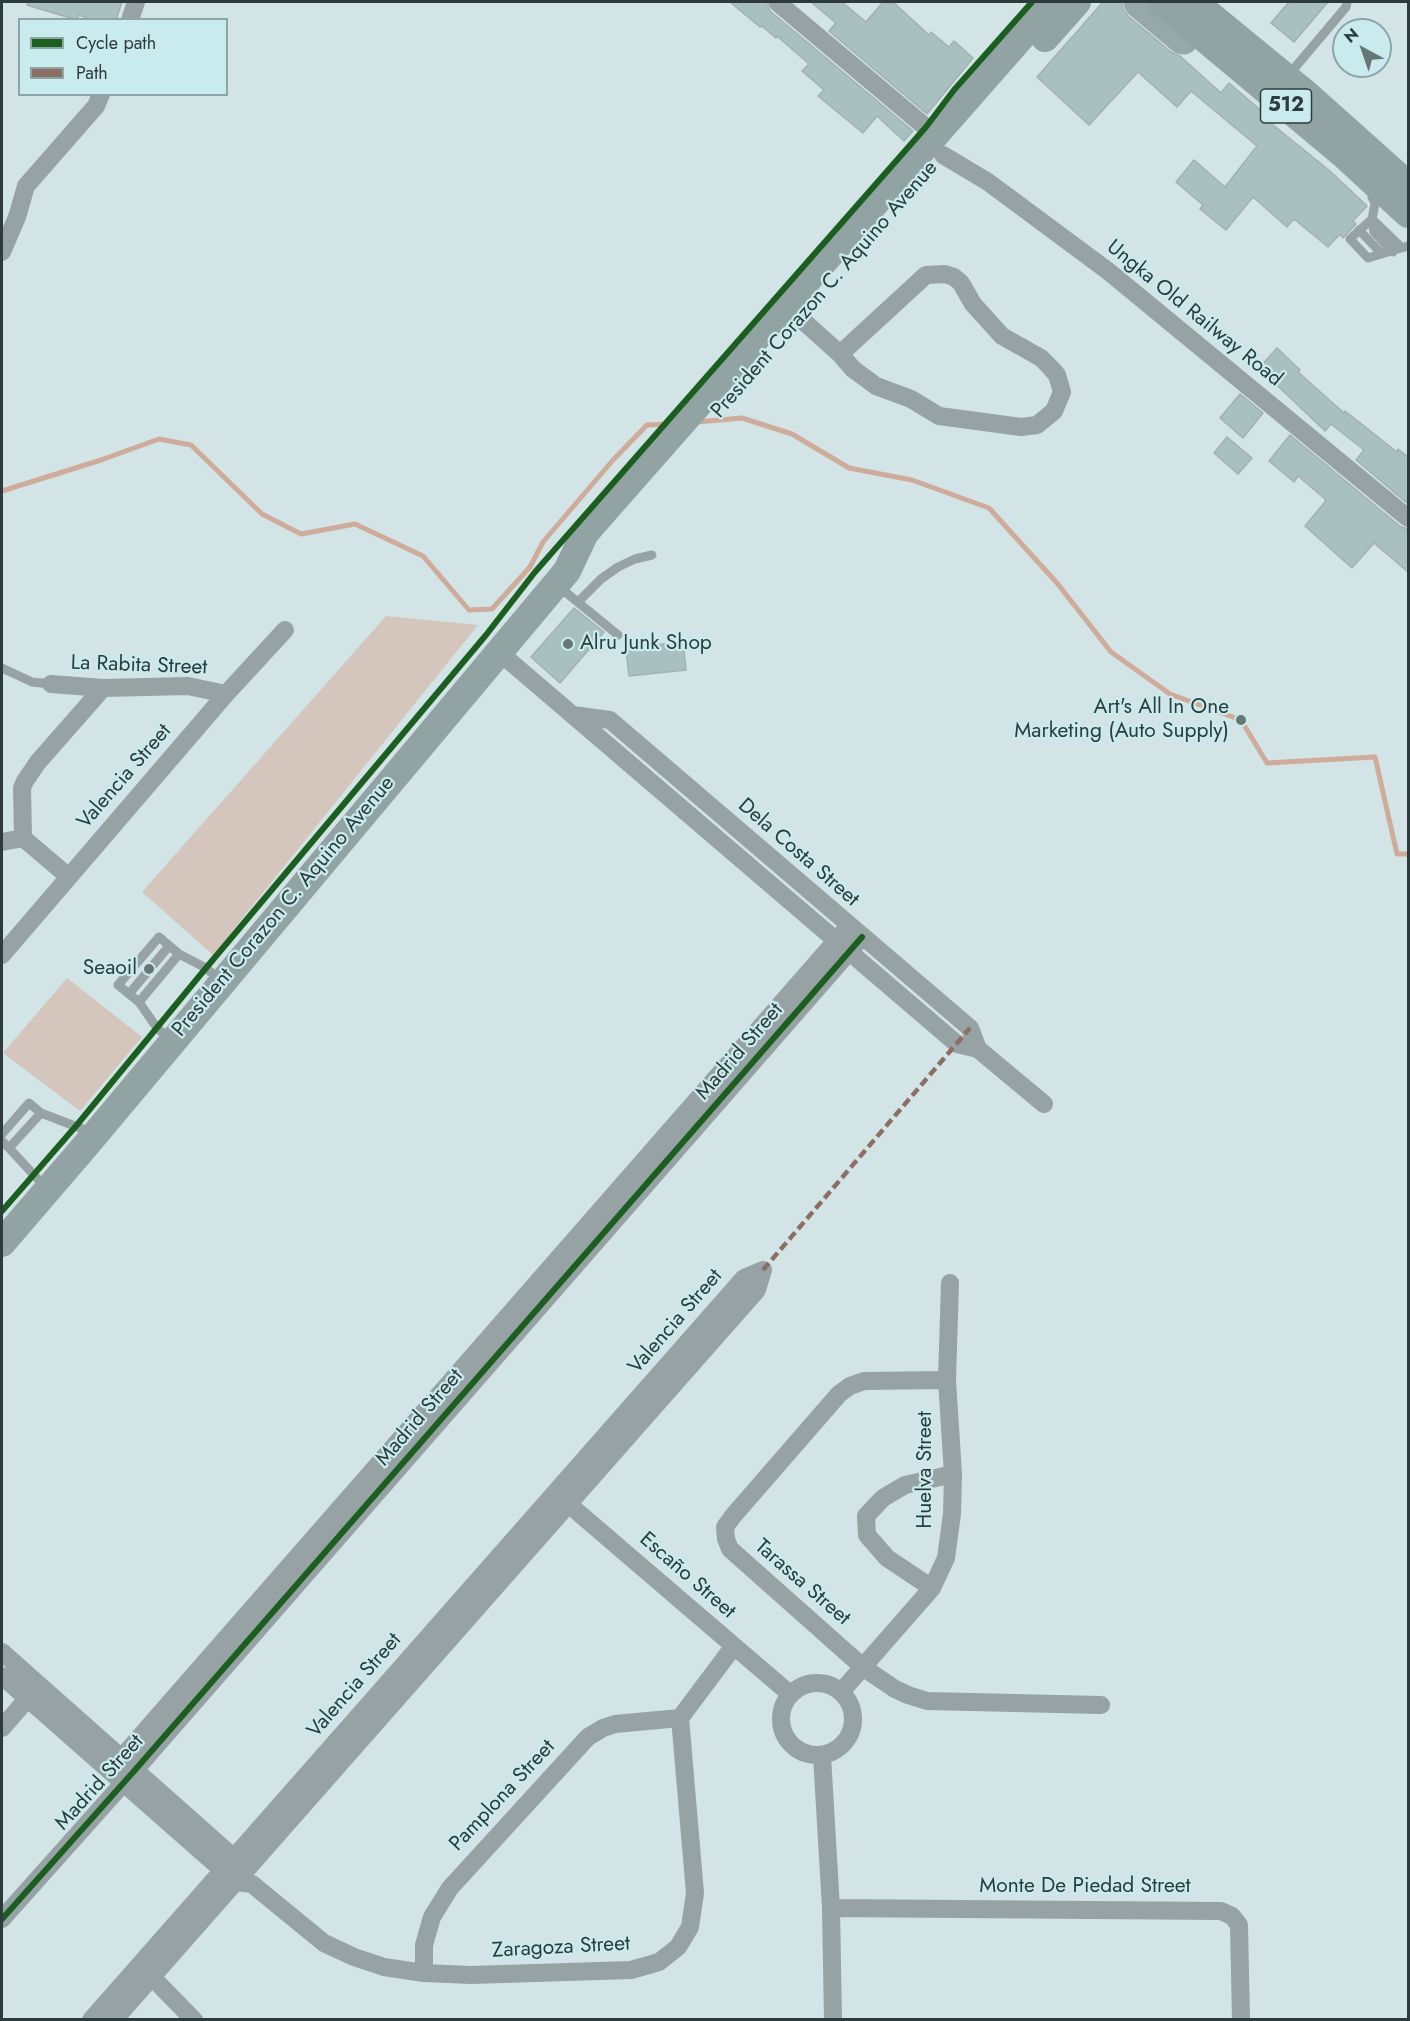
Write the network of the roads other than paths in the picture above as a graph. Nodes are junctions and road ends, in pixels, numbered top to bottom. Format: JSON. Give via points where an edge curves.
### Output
{"nodes":[{"id":1,"x":136,"y":2,"type":"edge"},
{"id":2,"x":777,"y":2,"type":"edge"},
{"id":3,"x":1052,"y":2,"type":"edge"},
{"id":4,"x":1077,"y":2,"type":"edge"},
{"id":5,"x":1140,"y":2,"type":"edge"},
{"id":6,"x":1161,"y":2,"type":"edge"},
{"id":7,"x":1178,"y":2,"type":"edge"},
{"id":8,"x":1194,"y":2,"type":"edge"},
{"id":9,"x":1212,"y":2,"type":"edge"},
{"id":10,"x":1347,"y":2,"type":"edge"},
{"id":11,"x":131,"y":18,"type":"edge"},
{"id":12,"x":1255,"y":39,"type":"junction"},
{"id":13,"x":1299,"y":77,"type":"junction"},
{"id":14,"x":100,"y":96,"type":"edge"},
{"id":15,"x":1276,"y":115,"type":"junction"},
{"id":16,"x":939,"y":145,"type":"junction"},
{"id":17,"x":1408,"y":172,"type":"edge"},
{"id":18,"x":1408,"y":185,"type":"edge"},
{"id":19,"x":1372,"y":208,"type":"junction"},
{"id":20,"x":1408,"y":213,"type":"edge"},
{"id":21,"x":1403,"y":244,"type":"edge"},
{"id":22,"x":2,"y":252,"type":"edge"},
{"id":23,"x":801,"y":319,"type":"junction"},
{"id":24,"x":840,"y":354,"type":"junction"},
{"id":25,"x":1408,"y":518,"type":"edge"},
{"id":26,"x":593,"y":540,"type":"junction"},
{"id":27,"x":652,"y":555,"type":"dead end"},
{"id":28,"x":561,"y":578,"type":"junction"},
{"id":29,"x":578,"y":602,"type":"junction"},
{"id":30,"x":285,"y":630,"type":"dead end"},
{"id":31,"x":618,"y":635,"type":"dead end"},
{"id":32,"x":499,"y":652,"type":"junction"},
{"id":33,"x":2,"y":668,"type":"edge"},
{"id":34,"x":51,"y":684,"type":"joint"},
{"id":35,"x":103,"y":688,"type":"junction"},
{"id":36,"x":226,"y":694,"type":"junction"},
{"id":37,"x":573,"y":715,"type":"junction"},
{"id":38,"x":22,"y":838,"type":"junction"},
{"id":39,"x":2,"y":842,"type":"edge"},
{"id":40,"x":69,"y":877,"type":"junction"},
{"id":41,"x":856,"y":932,"type":"junction"},
{"id":42,"x":169,"y":946,"type":"junction"},
{"id":43,"x":842,"y":947,"type":"junction"},
{"id":44,"x":179,"y":954,"type":"junction"},
{"id":45,"x":2,"y":955,"type":"edge"},
{"id":46,"x":222,"y":982,"type":"junction"},
{"id":47,"x":129,"y":994,"type":"junction"},
{"id":48,"x":139,"y":1002,"type":"junction"},
{"id":49,"x":172,"y":1040,"type":"junction"},
{"id":50,"x":978,"y":1048,"type":"junction"},
{"id":51,"x":1044,"y":1104,"type":"dead end"},
{"id":52,"x":41,"y":1113,"type":"junction"},
{"id":53,"x":2,"y":1134,"type":"edge"},
{"id":54,"x":95,"y":1134,"type":"junction"},
{"id":55,"x":5,"y":1145,"type":"edge"},
{"id":56,"x":48,"y":1190,"type":"junction"},
{"id":57,"x":2,"y":1243,"type":"edge"},
{"id":58,"x":950,"y":1282,"type":"dead end"},
{"id":59,"x":947,"y":1380,"type":"junction"},
{"id":60,"x":953,"y":1474,"type":"junction"},
{"id":61,"x":562,"y":1498,"type":"junction"},
{"id":62,"x":932,"y":1588,"type":"junction"},
{"id":63,"x":734,"y":1646,"type":"junction"},
{"id":64,"x":2,"y":1652,"type":"edge"},
{"id":65,"x":864,"y":1668,"type":"junction"},
{"id":66,"x":8,"y":1679,"type":"edge"},
{"id":67,"x":33,"y":1692,"type":"junction"},
{"id":68,"x":842,"y":1692,"type":"junction"},
{"id":69,"x":790,"y":1694,"type":"junction"},
{"id":70,"x":1101,"y":1705,"type":"dead end"},
{"id":71,"x":680,"y":1718,"type":"junction"},
{"id":72,"x":2,"y":1728,"type":"edge"},
{"id":73,"x":822,"y":1756,"type":"junction"},
{"id":74,"x":122,"y":1770,"type":"junction"},
{"id":75,"x":238,"y":1873,"type":"junction"},
{"id":76,"x":831,"y":1908,"type":"junction"},
{"id":77,"x":2,"y":1919,"type":"edge"},
{"id":78,"x":146,"y":1970,"type":"junction"},
{"id":79,"x":424,"y":1973,"type":"junction"},
{"id":80,"x":91,"y":2019,"type":"edge"},
{"id":81,"x":114,"y":2019,"type":"edge"},
{"id":82,"x":194,"y":2019,"type":"edge"},
{"id":83,"x":833,"y":2019,"type":"edge"},
{"id":84,"x":1241,"y":2019,"type":"edge"}],
"edges":[{"from":1,"to":11,"type":"street"},
{"from":2,"to":16,"type":"street","name":"Ungka Old Railway Road"},
{"from":3,"to":16,"type":"main road","name":"President Corazon C. Aquino Avenue"},
{"from":4,"to":16,"type":"main road","name":"President Corazon C. Aquino Avenue"},
{"from":5,"to":15,"type":"highway","number":"512"},
{"from":6,"to":20,"type":"main road","number":"512","bridge":true},
{"from":7,"to":12,"type":"highway","via":[[1220,33]]},
{"from":8,"to":18,"type":"main road","number":"512","bridge":true},
{"from":9,"to":12,"type":"highway","number":"512"},
{"from":10,"to":13,"type":"lane"},
{"from":12,"to":13,"type":"highway","number":"512"},
{"from":13,"to":15,"type":"highway"},
{"from":13,"to":17,"type":"highway","number":"512"},
{"from":14,"to":22,"type":"street","via":[[96,106],[26,186]]},
{"from":15,"to":19,"type":"highway","number":"512"},
{"from":16,"to":23,"type":"main road","name":"President Corazon C. Aquino Avenue"},
{"from":16,"to":25,"type":"street","name":"Ungka Old Railway Road","via":[[1108,271]]},
{"from":16,"to":26,"type":"main road","name":"President Corazon C. Aquino Avenue","via":[[671,435]]},
{"from":19,"to":21,"type":"highway","number":"512"},
{"from":19,"to":21,"type":"lane","via":[[1359,230],[1382,254]]},
{"from":23,"to":24,"type":"street"},
{"from":23,"to":26,"type":"main road","name":"President Corazon C. Aquino Avenue","via":[[700,432]]},
{"from":24,"to":24,"type":"street","via":[[876,386],[900,394],[939,416],[1021,427],[1037,425],[1054,411],[1062,392],[1050,367],[1002,336],[973,304],[961,283],[945,274],[926,275]]},
{"from":26,"to":28,"type":"main road","name":"President Corazon C. Aquino Avenue"},
{"from":27,"to":29,"type":"lane","via":[[618,567]]},
{"from":28,"to":29,"type":"lane"},
{"from":28,"to":32,"type":"main road","name":"President Corazon C. Aquino Avenue"},
{"from":29,"to":31,"type":"lane"},
{"from":30,"to":36,"type":"street","name":"Valencia Street"},
{"from":32,"to":37,"type":"street","name":"Dela Costa Street"},
{"from":32,"to":46,"type":"main road","name":"President Corazon C. Aquino Avenue"},
{"from":33,"to":34,"type":"lane","via":[[32,682]]},
{"from":34,"to":35,"type":"street","name":"La Rabita Street"},
{"from":35,"to":36,"type":"street","name":"La Rabita Street","via":[[188,686]]},
{"from":35,"to":38,"type":"street","via":[[25,781]]},
{"from":36,"to":40,"type":"street","name":"Valencia Street"},
{"from":37,"to":41,"type":"street","name":"Dela Costa Street","via":[[610,720]]},
{"from":37,"to":43,"type":"street","name":"Dela Costa Street"},
{"from":38,"to":39,"type":"street"},
{"from":38,"to":40,"type":"street"},
{"from":40,"to":45,"type":"street","name":"Valencia Street"},
{"from":41,"to":43,"type":"street","name":"Madrid Street"},
{"from":41,"to":50,"type":"street","name":"Dela Costa Street","via":[[970,1028]]},
{"from":42,"to":44,"type":"lane"},
{"from":42,"to":47,"type":"lane"},
{"from":42,"to":47,"type":"lane","via":[[159,937],[118,985]]},
{"from":43,"to":50,"type":"street","name":"Dela Costa Street","via":[[957,1044]]},
{"from":43,"to":74,"type":"street","name":"Madrid Street"},
{"from":44,"to":46,"type":"lane","via":[[206,968]]},
{"from":44,"to":48,"type":"lane"},
{"from":46,"to":49,"type":"main road","name":"President Corazon C. Aquino Avenue"},
{"from":47,"to":48,"type":"lane"},
{"from":48,"to":49,"type":"lane","via":[[157,1028]]},
{"from":49,"to":54,"type":"main road","name":"President Corazon C. Aquino Avenue"},
{"from":50,"to":51,"type":"street","name":"Dela Costa Street"},
{"from":52,"to":53,"type":"lane","via":[[29,1103]]},
{"from":52,"to":54,"type":"lane"},
{"from":52,"to":55,"type":"lane"},
{"from":54,"to":56,"type":"main road","name":"President Corazon C. Aquino Avenue"},
{"from":55,"to":56,"type":"lane"},
{"from":56,"to":57,"type":"main road","name":"President Corazon C. Aquino Avenue"},
{"from":58,"to":59,"type":"street","name":"Huelva Street"},
{"from":59,"to":60,"type":"street","name":"Huelva Street"},
{"from":59,"to":65,"type":"street","name":"Tarassa Street","via":[[864,1381],[850,1386],[829,1404],[725,1527],[730,1549]]},
{"from":60,"to":62,"type":"street","name":"Huelva Street","via":[[946,1558]]},
{"from":60,"to":62,"type":"street","via":[[905,1485],[883,1498],[866,1516],[867,1535],[887,1558]]},
{"from":61,"to":61,"type":"street","name":"Valencia Street","via":[[757,1290],[763,1270],[744,1278]]},
{"from":61,"to":63,"type":"street","name":"Escaño Street"},
{"from":61,"to":75,"type":"street","name":"Valencia Street"},
{"from":62,"to":65,"type":"street","name":"Huelva Street"},
{"from":63,"to":69,"type":"street","name":"Escaño Street"},
{"from":63,"to":71,"type":"street"},
{"from":64,"to":66,"type":"street","name":"Zaragoza Street"},
{"from":65,"to":68,"type":"street","name":"Huelva Street"},
{"from":65,"to":70,"type":"street","name":"Tarassa Street","via":[[895,1689],[927,1701]]},
{"from":66,"to":67,"type":"street","name":"Zaragoza Street"},
{"from":67,"to":72,"type":"street"},
{"from":67,"to":74,"type":"street","name":"Zaragoza Street"},
{"from":68,"to":69,"type":"street","via":[[821,1682],[799,1687]]},
{"from":68,"to":73,"type":"street","via":[[853,1711],[850,1734],[844,1743]]},
{"from":69,"to":73,"type":"street","via":[[780,1715],[784,1737],[802,1752]]},
{"from":71,"to":79,"type":"street","name":"Pamplona Street","via":[[615,1724],[588,1737],[450,1888],[432,1917],[424,1945]]},
{"from":71,"to":79,"type":"street","name":"Zaragoza Street","via":[[695,1893],[690,1927],[678,1947],[659,1962],[631,1970]]},
{"from":73,"to":76,"type":"street"},
{"from":74,"to":75,"type":"street","name":"Zaragoza Street"},
{"from":74,"to":77,"type":"street","name":"Madrid Street"},
{"from":75,"to":78,"type":"street","name":"Valencia Street"},
{"from":75,"to":79,"type":"street","name":"Zaragoza Street","via":[[324,1943],[354,1957]]},
{"from":76,"to":83,"type":"street"},
{"from":76,"to":84,"type":"street","name":"Monte De Piedad Street","via":[[1221,1911],[1239,1925]]},
{"from":78,"to":80,"type":"street","name":"Valencia Street"},
{"from":78,"to":81,"type":"street","name":"Valencia Street"},
{"from":78,"to":82,"type":"street"}]}
